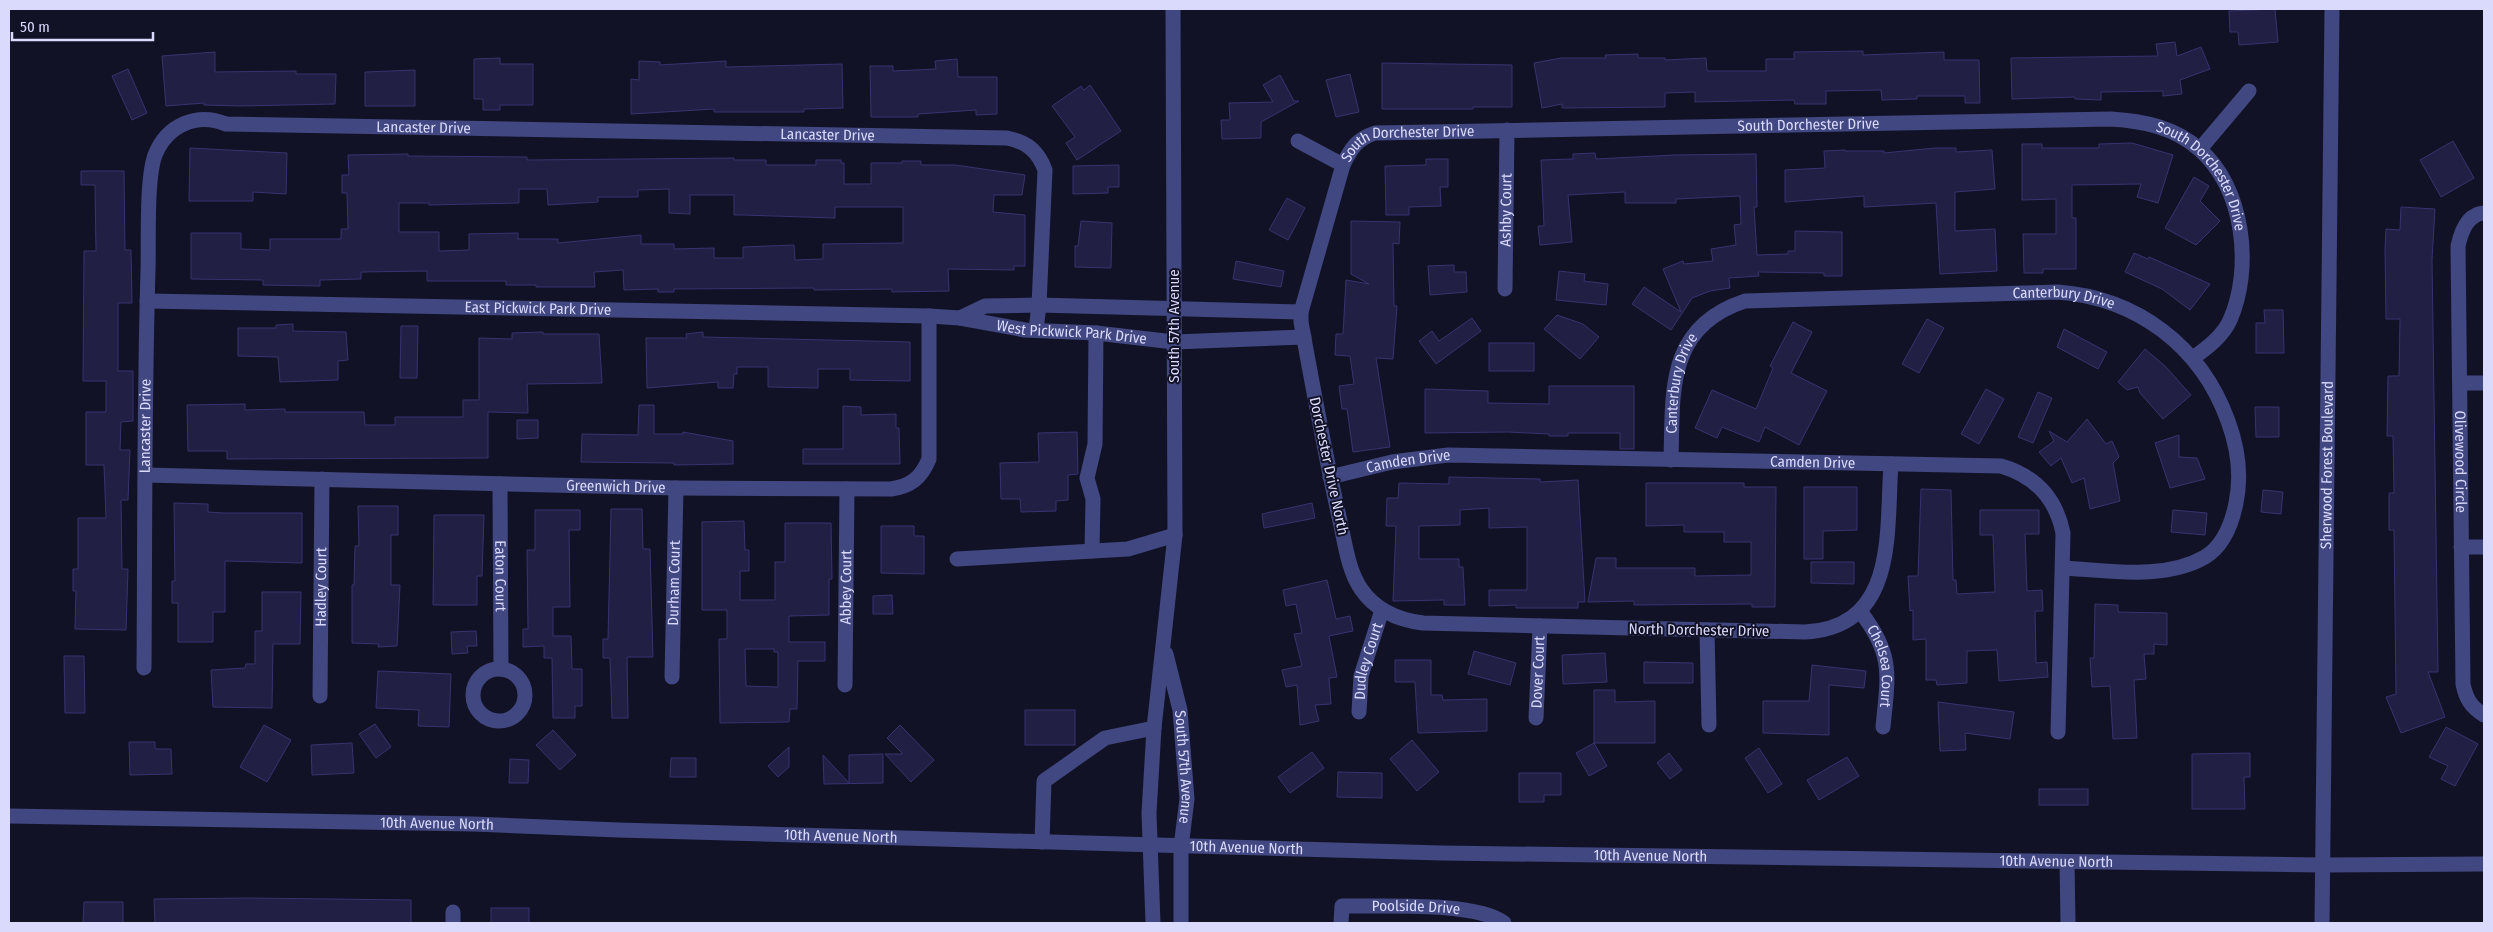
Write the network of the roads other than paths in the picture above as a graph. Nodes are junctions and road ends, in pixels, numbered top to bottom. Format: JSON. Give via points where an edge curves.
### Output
{"nodes":[{"id":1,"x":1173,"y":9,"type":"edge"},
{"id":2,"x":2332,"y":9,"type":"edge"},
{"id":3,"x":2249,"y":91,"type":"dead end"},
{"id":4,"x":1507,"y":130,"type":"junction"},
{"id":5,"x":1298,"y":141,"type":"dead end"},
{"id":6,"x":2200,"y":149,"type":"junction"},
{"id":7,"x":1343,"y":165,"type":"junction"},
{"id":8,"x":2484,"y":214,"type":"edge"},
{"id":9,"x":1505,"y":289,"type":"dead end"},
{"id":10,"x":147,"y":301,"type":"junction"},
{"id":11,"x":1039,"y":305,"type":"junction"},
{"id":12,"x":1174,"y":308,"type":"junction"},
{"id":13,"x":1301,"y":312,"type":"junction"},
{"id":14,"x":929,"y":316,"type":"junction"},
{"id":15,"x":960,"y":318,"type":"junction"},
{"id":16,"x":1036,"y":330,"type":"junction"},
{"id":17,"x":1096,"y":334,"type":"junction"},
{"id":18,"x":1304,"y":336,"type":"junction"},
{"id":19,"x":1174,"y":342,"type":"junction"},
{"id":20,"x":2193,"y":358,"type":"junction"},
{"id":21,"x":2460,"y":383,"type":"junction"},
{"id":22,"x":2484,"y":383,"type":"edge"},
{"id":23,"x":1671,"y":460,"type":"junction"},
{"id":24,"x":1891,"y":464,"type":"junction"},
{"id":25,"x":146,"y":475,"type":"junction"},
{"id":26,"x":1330,"y":477,"type":"junction"},
{"id":27,"x":322,"y":479,"type":"junction"},
{"id":28,"x":500,"y":484,"type":"junction"},
{"id":29,"x":676,"y":488,"type":"junction"},
{"id":30,"x":847,"y":489,"type":"junction"},
{"id":31,"x":1175,"y":535,"type":"junction"},
{"id":32,"x":2484,"y":546,"type":"edge"},
{"id":33,"x":2461,"y":547,"type":"junction"},
{"id":34,"x":1092,"y":551,"type":"junction"},
{"id":35,"x":957,"y":559,"type":"dead end"},
{"id":36,"x":2063,"y":568,"type":"junction"},
{"id":37,"x":1382,"y":610,"type":"junction"},
{"id":38,"x":1860,"y":612,"type":"junction"},
{"id":39,"x":1540,"y":626,"type":"junction"},
{"id":40,"x":1707,"y":630,"type":"junction"},
{"id":41,"x":1163,"y":642,"type":"junction"},
{"id":42,"x":144,"y":668,"type":"dead end"},
{"id":43,"x":501,"y":669,"type":"dead end"},
{"id":44,"x":672,"y":677,"type":"dead end"},
{"id":45,"x":845,"y":685,"type":"dead end"},
{"id":46,"x":320,"y":696,"type":"dead end"},
{"id":47,"x":1359,"y":712,"type":"dead end"},
{"id":48,"x":2484,"y":715,"type":"edge"},
{"id":49,"x":1536,"y":718,"type":"dead end"},
{"id":50,"x":1709,"y":726,"type":"dead end"},
{"id":51,"x":1154,"y":728,"type":"junction"},
{"id":52,"x":1883,"y":728,"type":"dead end"},
{"id":53,"x":2058,"y":732,"type":"dead end"},
{"id":54,"x":9,"y":816,"type":"edge"},
{"id":55,"x":1042,"y":842,"type":"junction"},
{"id":56,"x":1148,"y":846,"type":"junction"},
{"id":57,"x":1181,"y":847,"type":"junction"},
{"id":58,"x":2067,"y":862,"type":"junction"},
{"id":59,"x":2484,"y":864,"type":"edge"},
{"id":60,"x":2323,"y":865,"type":"junction"},
{"id":61,"x":1153,"y":923,"type":"edge"},
{"id":62,"x":1181,"y":923,"type":"edge"},
{"id":63,"x":1342,"y":923,"type":"edge"},
{"id":64,"x":1504,"y":923,"type":"edge"},
{"id":65,"x":2068,"y":923,"type":"edge"},
{"id":66,"x":2322,"y":923,"type":"edge"}],
"edges":[{"from":1,"to":12,"type":"street","name":"South 57th Avenue"},
{"from":2,"to":60,"type":"street","name":"Sherwood Forest Boulevard"},
{"from":3,"to":6,"type":"street"},
{"from":4,"to":6,"type":"street","name":"South Dorchester Drive","via":[[2111,119],[2138,120],[2166,129]]},
{"from":4,"to":7,"type":"street","name":"South Dorchester Drive","via":[[1375,133],[1363,137],[1353,146]]},
{"from":4,"to":9,"type":"street","name":"Ashby Court"},
{"from":5,"to":7,"type":"street"},
{"from":6,"to":20,"type":"street","name":"South Dorchester Drive","via":[[2221,175],[2236,213],[2241,240],[2241,268],[2238,295],[2230,321],[2215,340]]},
{"from":7,"to":13,"type":"street","name":"South Dorchester Drive"},
{"from":8,"to":21,"type":"street","name":"Olivewood Circle","via":[[2468,221],[2460,232],[2458,246]]},
{"from":10,"to":11,"type":"street","name":"Lancaster Drive","via":[[152,166],[156,153],[167,137],[185,123],[213,118],[226,124],[1021,141],[1038,155],[1045,170]]},
{"from":10,"to":14,"type":"street","name":"East Pickwick Park Drive"},
{"from":10,"to":25,"type":"street","name":"Lancaster Drive"},
{"from":11,"to":12,"type":"street","name":"West Pickwick Park Drive"},
{"from":11,"to":15,"type":"street","name":"West Pickwick Park Drive","via":[[985,306]]},
{"from":11,"to":16,"type":"street","name":"Lancaster Drive"},
{"from":12,"to":13,"type":"street","name":"West Pickwick Park Drive"},
{"from":12,"to":19,"type":"street","name":"South 57th Avenue"},
{"from":13,"to":18,"type":"street","name":"Dorchester Drive North"},
{"from":14,"to":15,"type":"street","name":"West Pickwick Park Drive"},
{"from":14,"to":30,"type":"street","name":"Greenwich Drive","via":[[929,459],[924,471],[916,481],[904,487]]},
{"from":15,"to":16,"type":"street","name":"West Pickwick Park Drive"},
{"from":16,"to":17,"type":"street","name":"West Pickwick Park Drive"},
{"from":17,"to":19,"type":"street","name":"West Pickwick Park Drive"},
{"from":17,"to":34,"type":"street","via":[[1094,444],[1087,478],[1093,499]]},
{"from":18,"to":19,"type":"street","name":"West Pickwick Park Drive"},
{"from":18,"to":26,"type":"street","name":"Dorchester Drive North"},
{"from":19,"to":31,"type":"street","name":"South 57th Avenue"},
{"from":20,"to":23,"type":"street","name":"Canterbury Drive","via":[[2154,323],[2129,309],[2074,293],[1745,301],[1717,313],[1685,346],[1673,388]]},
{"from":20,"to":36,"type":"street","name":"Canterbury Drive","via":[[2223,408],[2237,450],[2238,494],[2230,523],[2216,549],[2203,558],[2160,571]]},
{"from":21,"to":22,"type":"street"},
{"from":21,"to":33,"type":"street","name":"Olivewood Circle"},
{"from":23,"to":24,"type":"street","name":"Camden Drive"},
{"from":23,"to":26,"type":"street","name":"Camden Drive","via":[[1448,455],[1392,462]]},
{"from":24,"to":36,"type":"street","name":"Camden Drive","via":[[2001,466],[2026,476],[2047,494],[2060,519]]},
{"from":24,"to":38,"type":"street","name":"North Dorchester Drive","via":[[1882,574]]},
{"from":25,"to":27,"type":"street","name":"Greenwich Drive"},
{"from":25,"to":42,"type":"street","name":"Lancaster Drive"},
{"from":26,"to":37,"type":"street","name":"Dorchester Drive North","via":[[1354,576],[1369,599]]},
{"from":27,"to":28,"type":"street","name":"Greenwich Drive"},
{"from":27,"to":46,"type":"street","name":"Hadley Court"},
{"from":28,"to":29,"type":"street","name":"Greenwich Drive"},
{"from":28,"to":43,"type":"street","name":"Eaton Court"},
{"from":29,"to":30,"type":"street","name":"Greenwich Drive"},
{"from":29,"to":44,"type":"street","name":"Durham Court"},
{"from":30,"to":45,"type":"street","name":"Abbey Court"},
{"from":31,"to":34,"type":"street","via":[[1128,549]]},
{"from":31,"to":41,"type":"street","name":"South 57th Avenue"},
{"from":32,"to":33,"type":"street"},
{"from":33,"to":48,"type":"street","name":"Olivewood Circle","via":[[2463,684],[2466,698],[2474,709]]},
{"from":34,"to":35,"type":"street"},
{"from":36,"to":53,"type":"street","name":"Camden Drive"},
{"from":37,"to":39,"type":"street","name":"North Dorchester Drive","via":[[1395,617],[1423,623]]},
{"from":37,"to":47,"type":"street","name":"Dudley Court","via":[[1361,676]]},
{"from":38,"to":40,"type":"street","name":"North Dorchester Drive","via":[[1845,622],[1819,631]]},
{"from":38,"to":52,"type":"street","name":"Chelsea Court","via":[[1879,638],[1887,664]]},
{"from":39,"to":40,"type":"street","name":"North Dorchester Drive"},
{"from":39,"to":49,"type":"street","name":"Dover Court"},
{"from":40,"to":50,"type":"street"},
{"from":41,"to":51,"type":"street","name":"South 57th Avenue"},
{"from":41,"to":57,"type":"street","name":"South 57th Avenue","via":[[1180,710],[1187,799]]},
{"from":51,"to":55,"type":"street","via":[[1105,738],[1044,781]]},
{"from":51,"to":56,"type":"street","name":"South 57th Avenue"},
{"from":54,"to":55,"type":"street","name":"10th Avenue North","via":[[463,823]]},
{"from":55,"to":56,"type":"street","name":"10th Avenue North"},
{"from":56,"to":57,"type":"street","name":"10th Avenue North"},
{"from":56,"to":61,"type":"street","name":"South 57th Avenue"},
{"from":57,"to":58,"type":"street","name":"10th Avenue North"},
{"from":57,"to":62,"type":"street","name":"South 57th Avenue"},
{"from":58,"to":60,"type":"street","name":"10th Avenue North"},
{"from":58,"to":65,"type":"street"},
{"from":59,"to":60,"type":"street","name":"10th Avenue North"},
{"from":60,"to":66,"type":"street","name":"Sherwood Forest Boulevard"},
{"from":63,"to":64,"type":"street","name":"Poolside Drive","via":[[1342,906],[1465,909],[1491,915]]}]}
